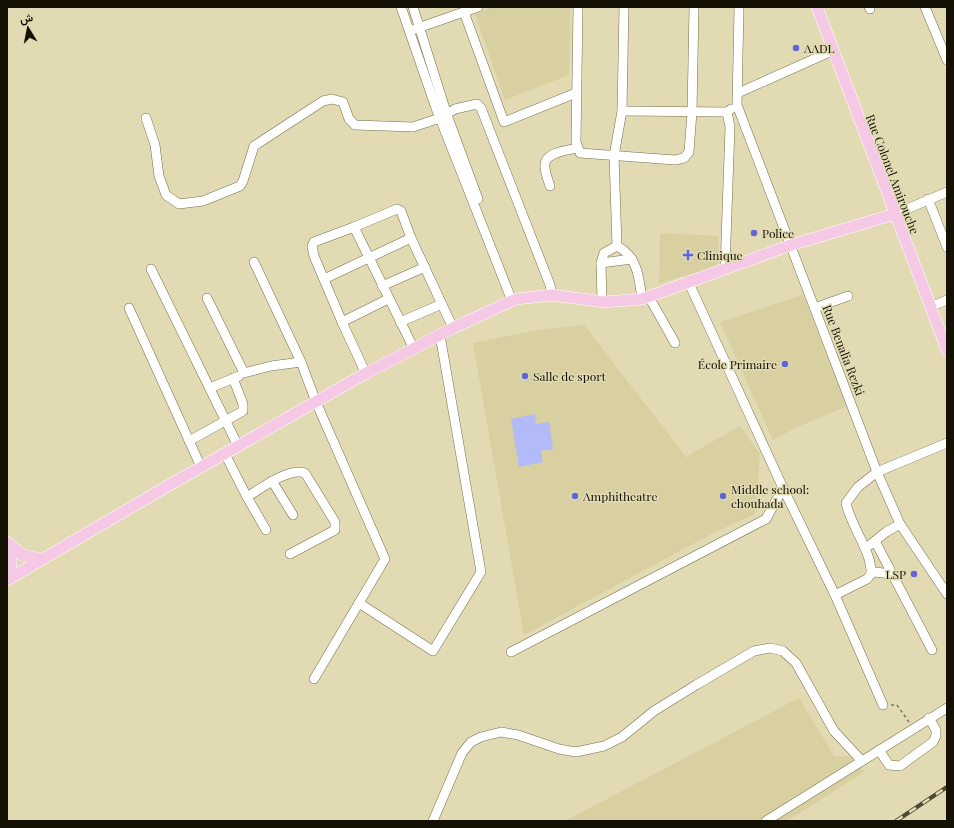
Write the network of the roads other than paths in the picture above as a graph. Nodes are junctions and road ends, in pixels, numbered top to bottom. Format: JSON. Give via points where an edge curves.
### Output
{"nodes":[{"id":1,"x":401,"y":7,"type":"edge"},
{"id":2,"x":413,"y":7,"type":"edge"},
{"id":3,"x":478,"y":7,"type":"edge"},
{"id":4,"x":578,"y":7,"type":"edge"},
{"id":5,"x":624,"y":7,"type":"edge"},
{"id":6,"x":694,"y":7,"type":"edge"},
{"id":7,"x":739,"y":7,"type":"edge"},
{"id":8,"x":817,"y":7,"type":"edge"},
{"id":9,"x":924,"y":7,"type":"edge"},
{"id":10,"x":464,"y":12,"type":"junction"},
{"id":11,"x":419,"y":28,"type":"junction"},
{"id":12,"x":409,"y":31,"type":"junction"},
{"id":13,"x":832,"y":51,"type":"junction"},
{"id":14,"x":947,"y":60,"type":"edge"},
{"id":15,"x":576,"y":93,"type":"junction"},
{"id":16,"x":738,"y":93,"type":"junction"},
{"id":17,"x":737,"y":105,"type":"junction"},
{"id":18,"x":622,"y":111,"type":"junction"},
{"id":19,"x":692,"y":112,"type":"junction"},
{"id":20,"x":727,"y":112,"type":"junction"},
{"id":21,"x":443,"y":116,"type":"junction"},
{"id":22,"x":146,"y":118,"type":"dead end"},
{"id":23,"x":577,"y":148,"type":"junction"},
{"id":24,"x":614,"y":156,"type":"junction"},
{"id":25,"x":550,"y":186,"type":"dead end"},
{"id":26,"x":947,"y":192,"type":"edge"},
{"id":27,"x":928,"y":199,"type":"junction"},
{"id":28,"x":895,"y":214,"type":"junction"},
{"id":29,"x":354,"y":227,"type":"junction"},
{"id":30,"x":411,"y":238,"type":"junction"},
{"id":31,"x":791,"y":245,"type":"junction"},
{"id":32,"x":617,"y":246,"type":"junction"},
{"id":33,"x":947,"y":247,"type":"edge"},
{"id":34,"x":369,"y":257,"type":"junction"},
{"id":35,"x":632,"y":258,"type":"junction"},
{"id":36,"x":254,"y":262,"type":"dead end"},
{"id":37,"x":601,"y":263,"type":"junction"},
{"id":38,"x":425,"y":267,"type":"junction"},
{"id":39,"x":725,"y":268,"type":"junction"},
{"id":40,"x":151,"y":269,"type":"dead end"},
{"id":41,"x":324,"y":279,"type":"junction"},
{"id":42,"x":688,"y":281,"type":"junction"},
{"id":43,"x":382,"y":286,"type":"junction"},
{"id":44,"x":552,"y":295,"type":"junction"},
{"id":45,"x":848,"y":296,"type":"dead end"},
{"id":46,"x":207,"y":298,"type":"dead end"},
{"id":47,"x":388,"y":298,"type":"junction"},
{"id":48,"x":646,"y":298,"type":"junction"},
{"id":49,"x":514,"y":300,"type":"junction"},
{"id":50,"x":947,"y":300,"type":"edge"},
{"id":51,"x":602,"y":301,"type":"junction"},
{"id":52,"x":442,"y":304,"type":"junction"},
{"id":53,"x":930,"y":307,"type":"junction"},
{"id":54,"x":128,"y":308,"type":"dead end"},
{"id":55,"x":815,"y":308,"type":"junction"},
{"id":56,"x":342,"y":322,"type":"junction"},
{"id":57,"x":400,"y":322,"type":"junction"},
{"id":58,"x":453,"y":328,"type":"junction"},
{"id":59,"x":440,"y":335,"type":"junction"},
{"id":60,"x":675,"y":344,"type":"dead end"},
{"id":61,"x":414,"y":349,"type":"junction"},
{"id":62,"x":947,"y":350,"type":"edge"},
{"id":63,"x":301,"y":362,"type":"junction"},
{"id":64,"x":244,"y":374,"type":"junction"},
{"id":65,"x":366,"y":374,"type":"junction"},
{"id":66,"x":233,"y":378,"type":"junction"},
{"id":67,"x":210,"y":388,"type":"junction"},
{"id":68,"x":316,"y":402,"type":"junction"},
{"id":69,"x":227,"y":422,"type":"junction"},
{"id":70,"x":189,"y":441,"type":"junction"},
{"id":71,"x":947,"y":443,"type":"edge"},
{"id":72,"x":238,"y":446,"type":"junction"},
{"id":73,"x":224,"y":454,"type":"junction"},
{"id":74,"x":201,"y":467,"type":"junction"},
{"id":75,"x":877,"y":472,"type":"junction"},
{"id":76,"x":272,"y":481,"type":"junction"},
{"id":77,"x":783,"y":488,"type":"junction"},
{"id":78,"x":247,"y":497,"type":"junction"},
{"id":79,"x":293,"y":515,"type":"dead end"},
{"id":80,"x":900,"y":524,"type":"junction"},
{"id":81,"x":266,"y":530,"type":"dead end"},
{"id":82,"x":875,"y":542,"type":"junction"},
{"id":83,"x":7,"y":543,"type":"edge"},
{"id":84,"x":290,"y":554,"type":"dead end"},
{"id":85,"x":867,"y":554,"type":"junction"},
{"id":86,"x":41,"y":559,"type":"junction"},
{"id":87,"x":889,"y":570,"type":"junction"},
{"id":88,"x":871,"y":574,"type":"junction"},
{"id":89,"x":8,"y":579,"type":"edge"},
{"id":90,"x":947,"y":594,"type":"edge"},
{"id":91,"x":835,"y":595,"type":"junction"},
{"id":92,"x":359,"y":604,"type":"junction"},
{"id":93,"x":932,"y":650,"type":"dead end"},
{"id":94,"x":511,"y":652,"type":"dead end"},
{"id":95,"x":314,"y":679,"type":"dead end"},
{"id":96,"x":883,"y":705,"type":"dead end"},
{"id":97,"x":947,"y":708,"type":"edge"},
{"id":98,"x":929,"y":718,"type":"junction"},
{"id":99,"x":879,"y":750,"type":"junction"},
{"id":100,"x":862,"y":762,"type":"junction"},
{"id":101,"x":433,"y":821,"type":"edge"},
{"id":102,"x":766,"y":821,"type":"edge"}],
"edges":[{"from":1,"to":12,"type":"street"},
{"from":2,"to":11,"type":"street"},
{"from":3,"to":10,"type":"street"},
{"from":4,"to":15,"type":"street"},
{"from":5,"to":18,"type":"street"},
{"from":6,"to":19,"type":"street"},
{"from":7,"to":16,"type":"street"},
{"from":8,"to":13,"type":"main road","name":"Rue Colonel Amirouche"},
{"from":9,"to":14,"type":"street"},
{"from":10,"to":11,"type":"street"},
{"from":10,"to":15,"type":"street","via":[[504,122]]},
{"from":11,"to":12,"type":"street"},
{"from":11,"to":21,"type":"street"},
{"from":12,"to":21,"type":"street","via":[[436,108]]},
{"from":13,"to":16,"type":"street"},
{"from":13,"to":28,"type":"main road","name":"Rue Colonel Amirouche"},
{"from":15,"to":23,"type":"street"},
{"from":16,"to":17,"type":"street"},
{"from":17,"to":20,"type":"street"},
{"from":17,"to":31,"type":"street","name":"Rue Benalia Rezki"},
{"from":18,"to":19,"type":"street"},
{"from":18,"to":24,"type":"street"},
{"from":19,"to":20,"type":"street"},
{"from":19,"to":24,"type":"street","via":[[689,152],[684,158],[676,160]]},
{"from":20,"to":39,"type":"street","via":[[730,127]]},
{"from":21,"to":22,"type":"street","via":[[413,127],[355,125],[343,102],[332,99],[322,101],[254,146],[244,182],[240,186],[203,201],[180,204],[166,195]]},
{"from":21,"to":44,"type":"street","via":[[470,105],[477,104],[481,108]]},
{"from":21,"to":49,"type":"street"},
{"from":23,"to":24,"type":"street","via":[[580,153]]},
{"from":23,"to":25,"type":"street","via":[[548,158],[545,164]]},
{"from":24,"to":32,"type":"street"},
{"from":26,"to":27,"type":"street"},
{"from":27,"to":28,"type":"street"},
{"from":27,"to":33,"type":"street"},
{"from":28,"to":31,"type":"main road"},
{"from":28,"to":53,"type":"main road","name":"Rue Colonel Amirouche"},
{"from":29,"to":30,"type":"street","via":[[399,209]]},
{"from":29,"to":34,"type":"street"},
{"from":29,"to":41,"type":"street","via":[[314,242],[313,251]]},
{"from":30,"to":34,"type":"street"},
{"from":30,"to":38,"type":"street"},
{"from":31,"to":39,"type":"main road"},
{"from":31,"to":55,"type":"street","name":"Rue Benalia Rezki"},
{"from":32,"to":35,"type":"street"},
{"from":32,"to":37,"type":"street","via":[[604,253]]},
{"from":34,"to":41,"type":"street"},
{"from":34,"to":43,"type":"street"},
{"from":35,"to":37,"type":"street"},
{"from":35,"to":48,"type":"street"},
{"from":36,"to":63,"type":"street"},
{"from":37,"to":51,"type":"street"},
{"from":38,"to":43,"type":"street"},
{"from":38,"to":52,"type":"street"},
{"from":39,"to":42,"type":"main road"},
{"from":40,"to":67,"type":"street"},
{"from":41,"to":56,"type":"street"},
{"from":42,"to":48,"type":"main road"},
{"from":42,"to":77,"type":"street"},
{"from":43,"to":47,"type":"street"},
{"from":44,"to":49,"type":"main road"},
{"from":44,"to":51,"type":"main road"},
{"from":45,"to":55,"type":"street"},
{"from":46,"to":64,"type":"street"},
{"from":47,"to":56,"type":"street"},
{"from":47,"to":57,"type":"street"},
{"from":48,"to":51,"type":"main road"},
{"from":48,"to":60,"type":"street"},
{"from":49,"to":58,"type":"main road"},
{"from":50,"to":53,"type":"street"},
{"from":52,"to":57,"type":"street"},
{"from":52,"to":58,"type":"street"},
{"from":53,"to":62,"type":"main road","name":"Rue Colonel Amirouche"},
{"from":54,"to":70,"type":"street"},
{"from":55,"to":75,"type":"street","name":"Rue Benalia Rezki"},
{"from":56,"to":65,"type":"street"},
{"from":57,"to":61,"type":"street"},
{"from":58,"to":59,"type":"main road"},
{"from":59,"to":61,"type":"main road"},
{"from":59,"to":92,"type":"street","via":[[481,572],[433,650]]},
{"from":61,"to":65,"type":"main road"},
{"from":63,"to":64,"type":"street","via":[[271,366]]},
{"from":63,"to":68,"type":"street"},
{"from":64,"to":66,"type":"street"},
{"from":65,"to":68,"type":"main road"},
{"from":66,"to":67,"type":"street"},
{"from":66,"to":69,"type":"street","via":[[244,408]]},
{"from":67,"to":69,"type":"street"},
{"from":68,"to":72,"type":"main road"},
{"from":68,"to":92,"type":"street","via":[[385,559]]},
{"from":69,"to":70,"type":"street"},
{"from":69,"to":72,"type":"street"},
{"from":70,"to":74,"type":"street"},
{"from":71,"to":75,"type":"street"},
{"from":72,"to":73,"type":"main road"},
{"from":73,"to":74,"type":"main road"},
{"from":73,"to":78,"type":"street"},
{"from":74,"to":86,"type":"main road"},
{"from":75,"to":80,"type":"street","name":"Rue Benalia Rezki"},
{"from":75,"to":85,"type":"street","via":[[858,487],[846,503],[849,516]]},
{"from":76,"to":78,"type":"street"},
{"from":76,"to":79,"type":"street"},
{"from":76,"to":84,"type":"street","via":[[296,472],[305,473],[335,522],[334,530]]},
{"from":77,"to":91,"type":"street"},
{"from":77,"to":94,"type":"street","via":[[766,518]]},
{"from":78,"to":81,"type":"street"},
{"from":80,"to":82,"type":"street"},
{"from":80,"to":90,"type":"street","name":"Rue Benalia Rezki"},
{"from":82,"to":85,"type":"street","via":[[868,548]]},
{"from":82,"to":87,"type":"street"},
{"from":83,"to":86,"type":"main road","via":[[22,555]]},
{"from":83,"to":89,"type":"main road","via":[[11,558]]},
{"from":85,"to":88,"type":"street"},
{"from":86,"to":89,"type":"main road"},
{"from":87,"to":88,"type":"street"},
{"from":87,"to":93,"type":"street"},
{"from":88,"to":91,"type":"street"},
{"from":91,"to":96,"type":"street"},
{"from":92,"to":95,"type":"street"},
{"from":97,"to":98,"type":"street"},
{"from":98,"to":99,"type":"street"},
{"from":98,"to":99,"type":"street","via":[[936,730],[933,742],[900,766],[889,765]]},
{"from":99,"to":100,"type":"street"},
{"from":100,"to":101,"type":"street","via":[[834,731],[796,663],[783,651],[770,648],[754,651],[696,685],[654,711],[622,737],[604,746],[576,752],[501,732],[471,742],[462,753]]},
{"from":100,"to":102,"type":"street"}]}
